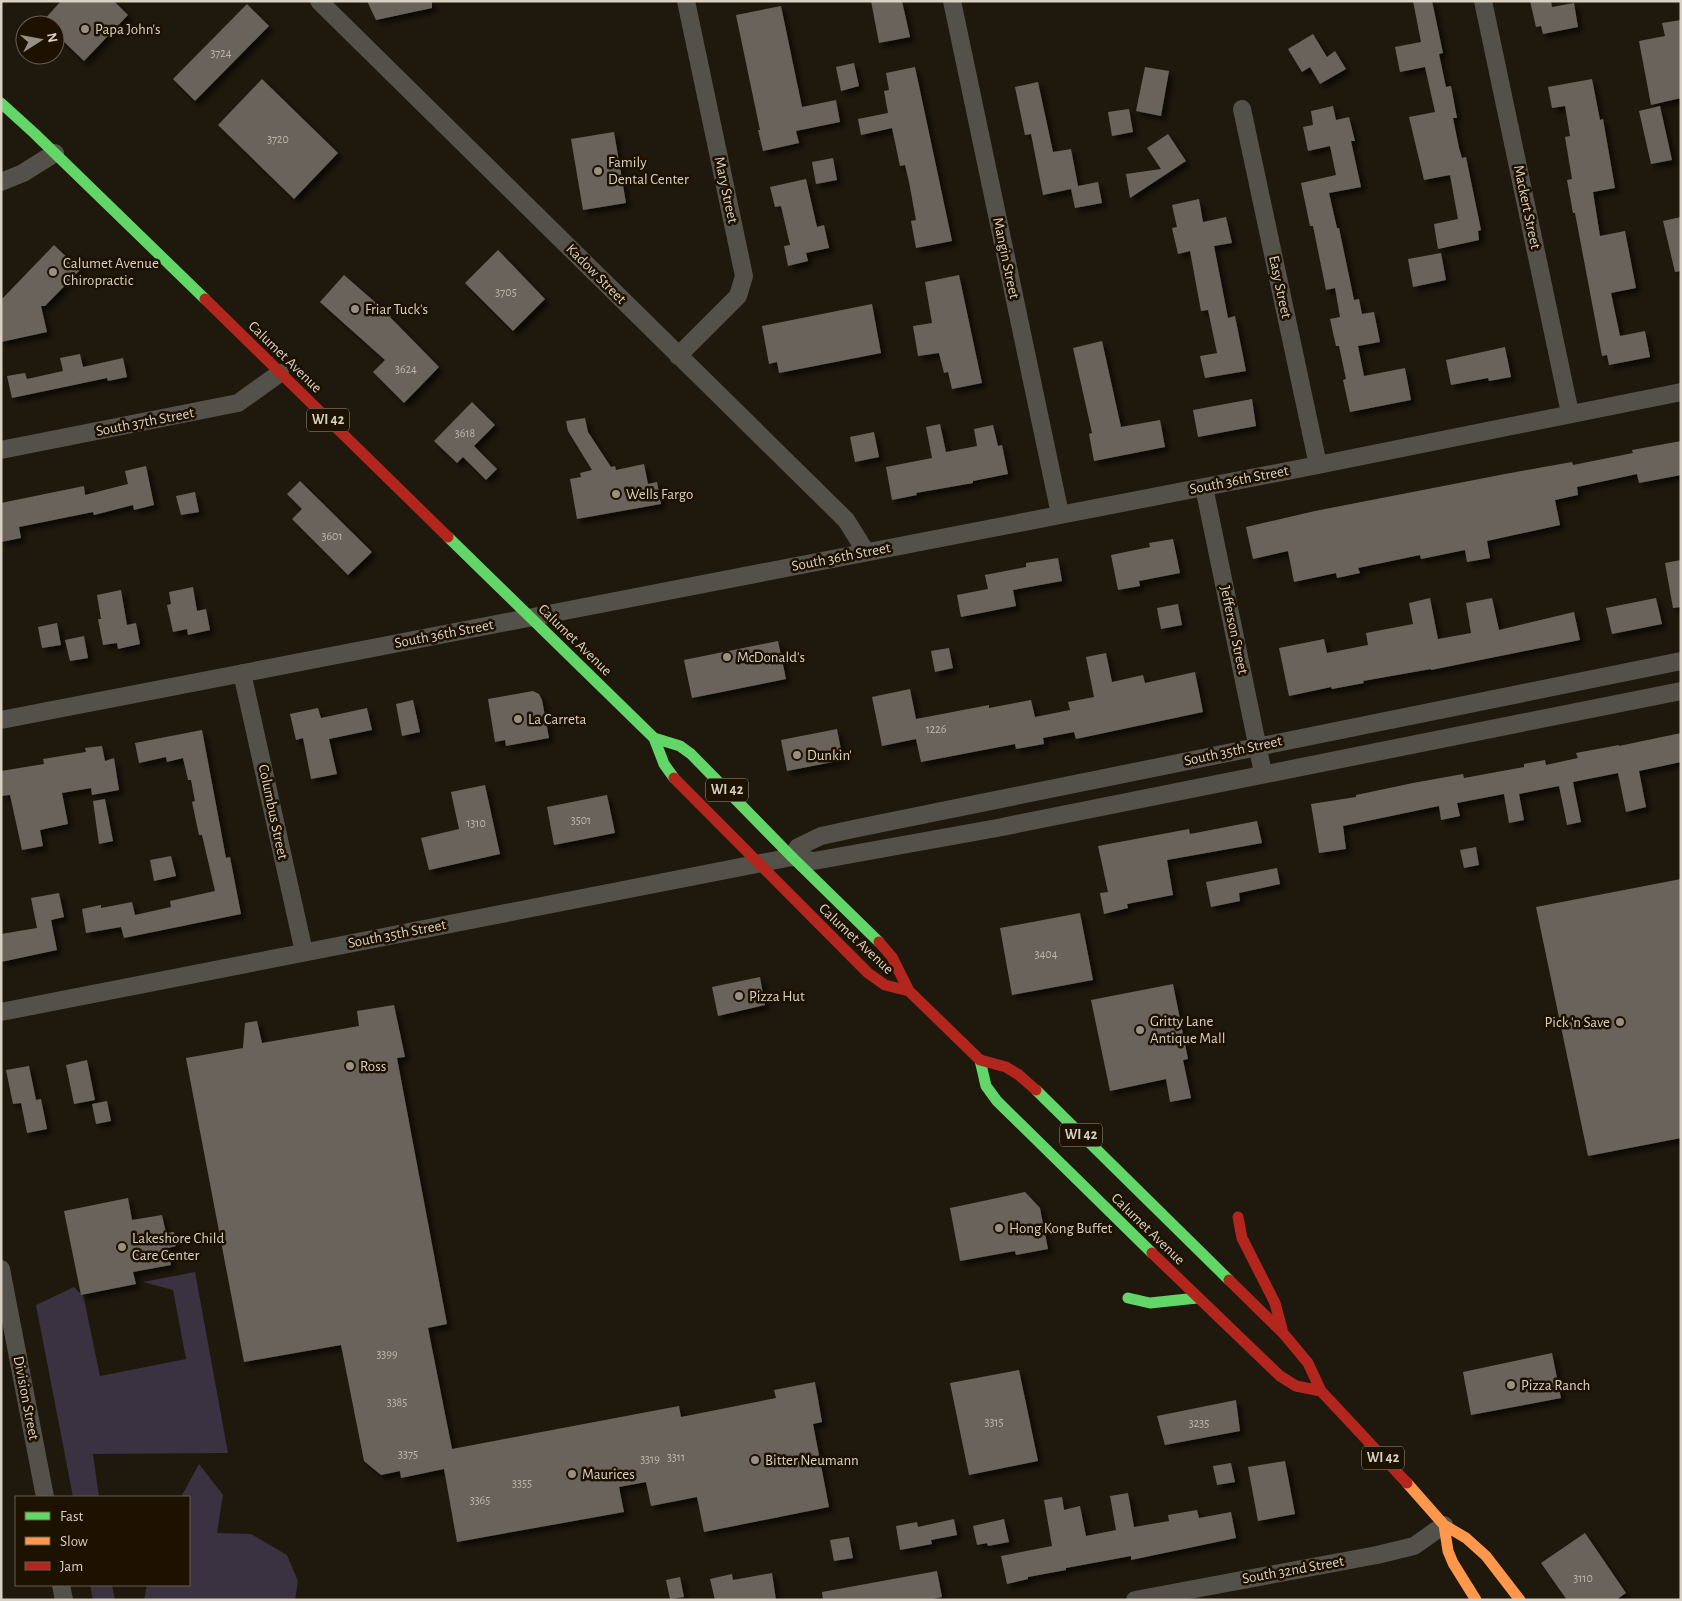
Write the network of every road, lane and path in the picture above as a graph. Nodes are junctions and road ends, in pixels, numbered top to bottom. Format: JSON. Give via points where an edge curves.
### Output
{"nodes":[{"id":1,"x":319,"y":1,"type":"edge"},
{"id":2,"x":686,"y":1,"type":"edge"},
{"id":3,"x":952,"y":1,"type":"edge"},
{"id":4,"x":1483,"y":1,"type":"edge"},
{"id":5,"x":1,"y":103,"type":"edge"},
{"id":6,"x":1242,"y":109,"type":"dead end"},
{"id":7,"x":55,"y":153,"type":"junction"},
{"id":8,"x":1,"y":182,"type":"edge"},
{"id":9,"x":678,"y":356,"type":"junction"},
{"id":10,"x":280,"y":373,"type":"junction"},
{"id":11,"x":1681,"y":392,"type":"edge"},
{"id":12,"x":1570,"y":414,"type":"junction"},
{"id":13,"x":1,"y":450,"type":"edge"},
{"id":14,"x":1318,"y":465,"type":"junction"},
{"id":15,"x":1204,"y":487,"type":"junction"},
{"id":16,"x":1060,"y":514,"type":"junction"},
{"id":17,"x":866,"y":552,"type":"junction"},
{"id":18,"x":530,"y":617,"type":"junction"},
{"id":19,"x":1681,"y":661,"type":"edge"},
{"id":20,"x":242,"y":672,"type":"junction"},
{"id":21,"x":1681,"y":691,"type":"edge"},
{"id":22,"x":1,"y":720,"type":"edge"},
{"id":23,"x":654,"y":738,"type":"junction"},
{"id":24,"x":1258,"y":746,"type":"junction"},
{"id":25,"x":1263,"y":773,"type":"junction"},
{"id":26,"x":792,"y":857,"type":"junction"},
{"id":27,"x":758,"y":864,"type":"junction"},
{"id":28,"x":304,"y":952,"type":"junction"},
{"id":29,"x":909,"y":991,"type":"junction"},
{"id":30,"x":1,"y":1012,"type":"edge"},
{"id":31,"x":980,"y":1060,"type":"junction"},
{"id":32,"x":1238,"y":1217,"type":"dead end"},
{"id":33,"x":1,"y":1269,"type":"edge"},
{"id":34,"x":4,"y":1298,"type":"edge"},
{"id":35,"x":1128,"y":1298,"type":"dead end"},
{"id":36,"x":1197,"y":1298,"type":"junction"},
{"id":37,"x":1283,"y":1333,"type":"junction"},
{"id":38,"x":1321,"y":1391,"type":"junction"},
{"id":39,"x":45,"y":1496,"type":"edge"},
{"id":40,"x":1444,"y":1526,"type":"junction"},
{"id":41,"x":62,"y":1586,"type":"edge"},
{"id":42,"x":64,"y":1600,"type":"edge"},
{"id":43,"x":1135,"y":1600,"type":"edge"},
{"id":44,"x":1476,"y":1600,"type":"edge"},
{"id":45,"x":1520,"y":1600,"type":"edge"}],
"edges":[{"from":1,"to":9,"type":"street","name":"Kadow Street"},
{"from":2,"to":9,"type":"street","name":"Mary Street","via":[[744,276],[738,296]]},
{"from":3,"to":16,"type":"street","name":"Mangin Street"},
{"from":4,"to":12,"type":"street","name":"Mackert Street"},
{"from":5,"to":7,"type":"main road","name":"Calumet Avenue","number":"WI 42"},
{"from":6,"to":14,"type":"street","name":"Easy Street"},
{"from":7,"to":8,"type":"street"},
{"from":7,"to":10,"type":"main road","name":"Calumet Avenue","number":"WI 42"},
{"from":9,"to":17,"type":"street","name":"Kadow Street","via":[[846,520]]},
{"from":10,"to":13,"type":"street","name":"South 37th Street","via":[[238,403]]},
{"from":10,"to":18,"type":"main road","name":"Calumet Avenue","number":"WI 42"},
{"from":11,"to":12,"type":"street","name":"South 36th Street"},
{"from":12,"to":14,"type":"street","name":"South 36th Street"},
{"from":14,"to":15,"type":"street","name":"South 36th Street"},
{"from":15,"to":16,"type":"street","name":"South 36th Street"},
{"from":15,"to":24,"type":"street","name":"Jefferson Street"},
{"from":16,"to":17,"type":"street","name":"South 36th Street"},
{"from":17,"to":18,"type":"street","name":"South 36th Street"},
{"from":18,"to":20,"type":"street","name":"South 36th Street"},
{"from":18,"to":23,"type":"main road","name":"Calumet Avenue","number":"WI 42"},
{"from":19,"to":24,"type":"street","name":"South 35th Street"},
{"from":20,"to":22,"type":"street","name":"South 36th Street"},
{"from":20,"to":28,"type":"street","name":"Columbus Street"},
{"from":21,"to":25,"type":"street","name":"South 35th Street"},
{"from":23,"to":26,"type":"main road","name":"Calumet Avenue","number":"WI 42","via":[[680,746],[691,754]]},
{"from":23,"to":27,"type":"main road","name":"Calumet Avenue","number":"WI 42","via":[[671,775]]},
{"from":24,"to":25,"type":"street","name":"Jefferson Street"},
{"from":24,"to":26,"type":"street","name":"South 35th Street","via":[[821,836],[798,847]]},
{"from":25,"to":26,"type":"street","name":"South 35th Street","via":[[851,855],[814,861]]},
{"from":26,"to":27,"type":"street","name":"South 35th Street"},
{"from":26,"to":29,"type":"main road","name":"Calumet Avenue","number":"WI 42","via":[[884,946]]},
{"from":27,"to":28,"type":"street","name":"South 35th Street"},
{"from":27,"to":29,"type":"main road","name":"Calumet Avenue","number":"WI 42","via":[[875,980],[891,989]]},
{"from":28,"to":30,"type":"street","name":"South 35th Street"},
{"from":29,"to":31,"type":"main road","name":"Calumet Avenue","number":"WI 42"},
{"from":31,"to":36,"type":"main road","name":"Calumet Avenue","number":"WI 42","via":[[986,1086],[997,1102],[1150,1246]]},
{"from":31,"to":37,"type":"main road","name":"Calumet Avenue","number":"WI 42","via":[[1019,1075],[1170,1229]]},
{"from":32,"to":37,"type":"main road","via":[[1242,1238],[1275,1304]]},
{"from":33,"to":34,"type":"street","name":"Division Street"},
{"from":34,"to":39,"type":"street","name":"Division Street"},
{"from":35,"to":36,"type":"main road","via":[[1150,1303]]},
{"from":36,"to":38,"type":"main road","name":"Calumet Avenue","number":"WI 42","via":[[1280,1376],[1296,1386]]},
{"from":37,"to":38,"type":"main road","name":"Calumet Avenue","number":"WI 42","via":[[1308,1363]]},
{"from":38,"to":40,"type":"main road","name":"Calumet Avenue","number":"WI 42"},
{"from":40,"to":43,"type":"street","name":"South 32nd Street","via":[[1414,1546],[1377,1555]]},
{"from":40,"to":44,"type":"main road","via":[[1453,1563]]},
{"from":40,"to":45,"type":"main road","name":"Calumet Avenue","number":"WI 42","via":[[1480,1550]]},
{"from":41,"to":42,"type":"street"}]}
